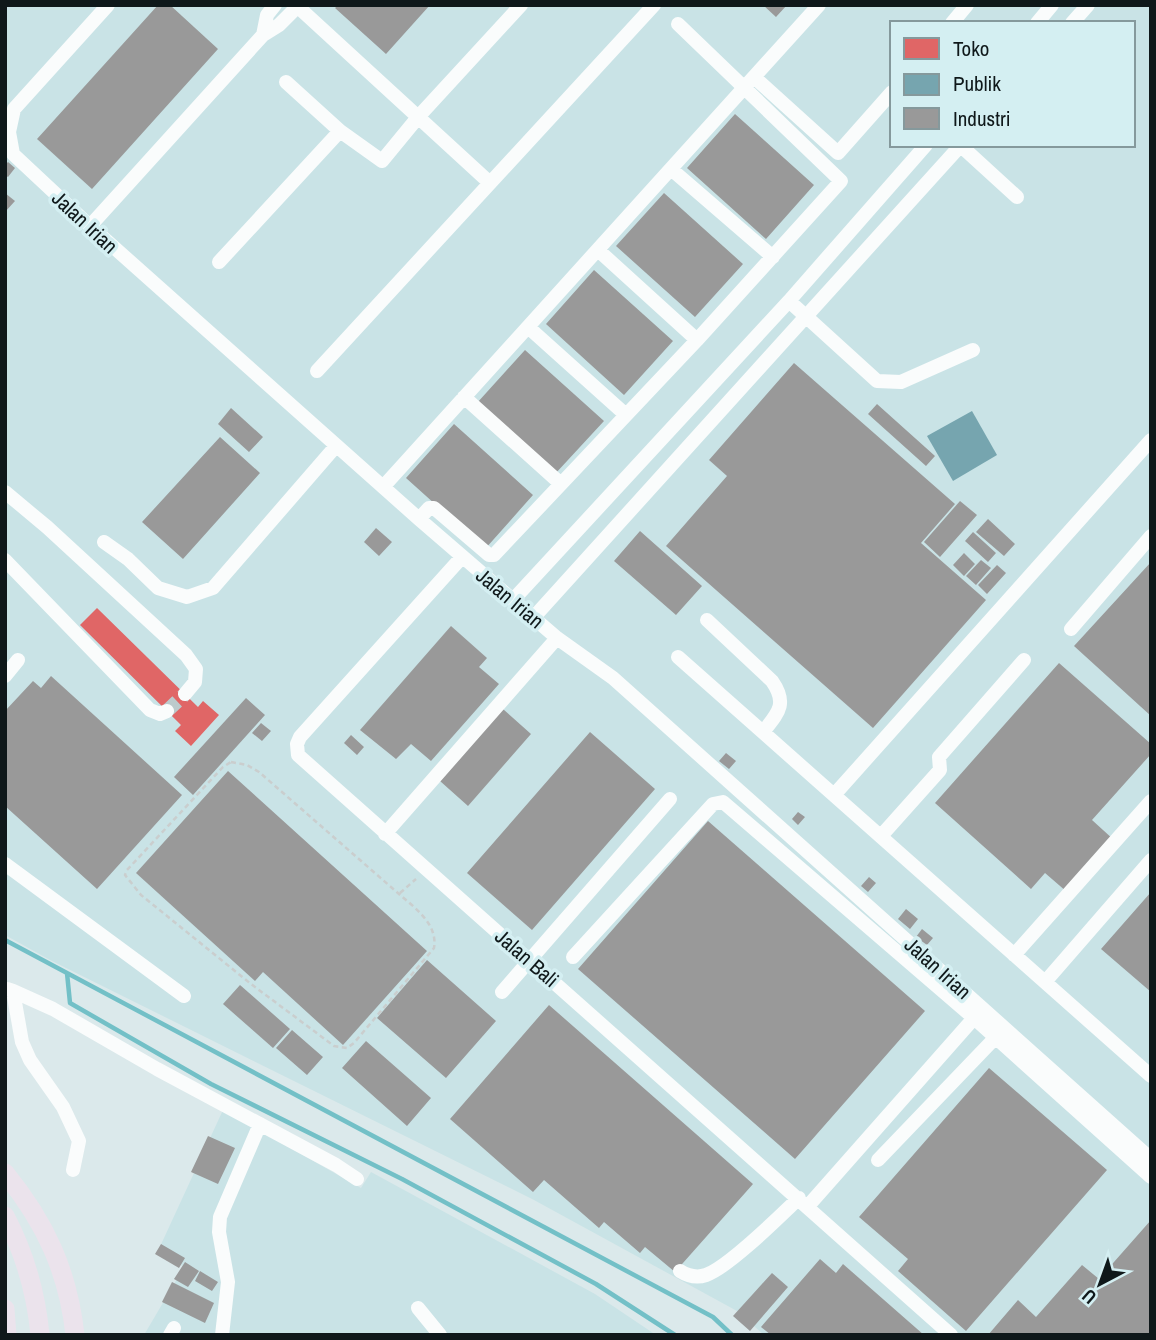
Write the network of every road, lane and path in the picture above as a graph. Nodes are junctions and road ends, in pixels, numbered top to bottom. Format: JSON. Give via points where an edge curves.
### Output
{"nodes":[{"id":1,"x":108,"y":5,"type":"edge"},
{"id":2,"x":521,"y":5,"type":"edge"},
{"id":3,"x":654,"y":5,"type":"edge"},
{"id":4,"x":819,"y":5,"type":"edge"},
{"id":5,"x":967,"y":5,"type":"edge"},
{"id":6,"x":1052,"y":5,"type":"edge"},
{"id":7,"x":1088,"y":5,"type":"edge"},
{"id":8,"x":298,"y":6,"type":"edge"},
{"id":9,"x":266,"y":8,"type":"edge"},
{"id":10,"x":953,"y":21,"type":"edge"},
{"id":11,"x":1039,"y":21,"type":"edge"},
{"id":12,"x":1074,"y":21,"type":"edge"},
{"id":13,"x":678,"y":24,"type":"dead end"},
{"id":14,"x":279,"y":25,"type":"junction"},
{"id":15,"x":263,"y":35,"type":"junction"},
{"id":16,"x":754,"y":77,"type":"junction"},
{"id":17,"x":286,"y":82,"type":"dead end"},
{"id":18,"x":744,"y":89,"type":"junction"},
{"id":19,"x":890,"y":94,"type":"edge"},
{"id":20,"x":419,"y":116,"type":"junction"},
{"id":21,"x":340,"y":131,"type":"junction"},
{"id":22,"x":924,"y":147,"type":"edge"},
{"id":23,"x":958,"y":147,"type":"edge"},
{"id":24,"x":962,"y":147,"type":"edge"},
{"id":25,"x":671,"y":169,"type":"junction"},
{"id":26,"x":491,"y":183,"type":"junction"},
{"id":27,"x":1017,"y":197,"type":"dead end"},
{"id":28,"x":90,"y":226,"type":"junction"},
{"id":29,"x":598,"y":250,"type":"junction"},
{"id":30,"x":773,"y":257,"type":"junction"},
{"id":31,"x":219,"y":262,"type":"dead end"},
{"id":32,"x":789,"y":301,"type":"junction"},
{"id":33,"x":807,"y":317,"type":"junction"},
{"id":34,"x":528,"y":327,"type":"junction"},
{"id":35,"x":697,"y":340,"type":"junction"},
{"id":36,"x":973,"y":351,"type":"dead end"},
{"id":37,"x":317,"y":371,"type":"dead end"},
{"id":38,"x":464,"y":397,"type":"junction"},
{"id":39,"x":626,"y":415,"type":"junction"},
{"id":40,"x":1151,"y":440,"type":"edge"},
{"id":41,"x":336,"y":446,"type":"junction"},
{"id":42,"x":561,"y":484,"type":"junction"},
{"id":43,"x":383,"y":487,"type":"junction"},
{"id":44,"x":5,"y":492,"type":"edge"},
{"id":45,"x":419,"y":519,"type":"junction"},
{"id":46,"x":1151,"y":536,"type":"edge"},
{"id":47,"x":104,"y":542,"type":"dead end"},
{"id":48,"x":462,"y":557,"type":"junction"},
{"id":49,"x":5,"y":560,"type":"edge"},
{"id":50,"x":513,"y":600,"type":"junction"},
{"id":51,"x":534,"y":618,"type":"junction"},
{"id":52,"x":707,"y":621,"type":"dead end"},
{"id":53,"x":1071,"y":629,"type":"dead end"},
{"id":54,"x":557,"y":638,"type":"junction"},
{"id":55,"x":678,"y":657,"type":"dead end"},
{"id":56,"x":18,"y":660,"type":"dead end"},
{"id":57,"x":1024,"y":660,"type":"dead end"},
{"id":58,"x":5,"y":676,"type":"edge"},
{"id":59,"x":185,"y":694,"type":"tunnel mouth"},
{"id":60,"x":167,"y":711,"type":"dead end"},
{"id":61,"x":763,"y":732,"type":"junction"},
{"id":62,"x":834,"y":795,"type":"junction"},
{"id":63,"x":670,"y":799,"type":"dead end"},
{"id":64,"x":1151,"y":801,"type":"edge"},
{"id":65,"x":386,"y":834,"type":"junction"},
{"id":66,"x":881,"y":836,"type":"junction"},
{"id":67,"x":1151,"y":860,"type":"edge"},
{"id":68,"x":5,"y":863,"type":"edge"},
{"id":69,"x":426,"y":870,"type":"junction"},
{"id":70,"x":399,"y":894,"type":"junction"},
{"id":71,"x":1014,"y":955,"type":"junction"},
{"id":72,"x":573,"y":957,"type":"dead end"},
{"id":73,"x":529,"y":960,"type":"junction"},
{"id":74,"x":1045,"y":982,"type":"junction"},
{"id":75,"x":9,"y":990,"type":"edge"},
{"id":76,"x":502,"y":992,"type":"dead end"},
{"id":77,"x":184,"y":996,"type":"dead end"},
{"id":78,"x":974,"y":1017,"type":"junction"},
{"id":79,"x":996,"y":1037,"type":"junction"},
{"id":80,"x":1151,"y":1076,"type":"edge"},
{"id":81,"x":260,"y":1124,"type":"junction"},
{"id":82,"x":1151,"y":1158,"type":"edge"},
{"id":83,"x":878,"y":1160,"type":"dead end"},
{"id":84,"x":73,"y":1170,"type":"dead end"},
{"id":85,"x":5,"y":1172,"type":"edge"},
{"id":86,"x":1151,"y":1177,"type":"edge"},
{"id":87,"x":357,"y":1179,"type":"dead end"},
{"id":88,"x":803,"y":1202,"type":"junction"},
{"id":89,"x":5,"y":1216,"type":"edge"},
{"id":90,"x":680,"y":1271,"type":"dead end"},
{"id":91,"x":418,"y":1308,"type":"dead end"},
{"id":92,"x":5,"y":1309,"type":"edge"},
{"id":93,"x":7,"y":1335,"type":"edge"},
{"id":94,"x":40,"y":1335,"type":"edge"},
{"id":95,"x":75,"y":1335,"type":"edge"},
{"id":96,"x":222,"y":1335,"type":"edge"},
{"id":97,"x":440,"y":1335,"type":"edge"},
{"id":98,"x":951,"y":1335,"type":"edge"}],
"edges":[{"from":1,"to":28,"type":"lane","name":"Jalan Irian","via":[[14,109],[9,132],[13,155]]},
{"from":2,"to":20,"type":"lane"},
{"from":3,"to":26,"type":"lane"},
{"from":4,"to":16,"type":"lane"},
{"from":5,"to":10,"type":"lane"},
{"from":6,"to":11,"type":"lane"},
{"from":7,"to":12,"type":"lane"},
{"from":8,"to":14,"type":"lane"},
{"from":8,"to":20,"type":"lane"},
{"from":9,"to":14,"type":"lane"},
{"from":9,"to":15,"type":"lane"},
{"from":13,"to":18,"type":"lane"},
{"from":14,"to":15,"type":"lane"},
{"from":15,"to":28,"type":"lane"},
{"from":16,"to":18,"type":"lane"},
{"from":16,"to":19,"type":"lane","via":[[838,153]]},
{"from":17,"to":21,"type":"lane"},
{"from":18,"to":25,"type":"lane"},
{"from":18,"to":30,"type":"lane","via":[[841,181]]},
{"from":20,"to":21,"type":"lane","via":[[382,161]]},
{"from":20,"to":26,"type":"lane"},
{"from":21,"to":31,"type":"lane"},
{"from":22,"to":32,"type":"lane"},
{"from":23,"to":33,"type":"lane"},
{"from":24,"to":27,"type":"lane"},
{"from":25,"to":29,"type":"lane"},
{"from":25,"to":30,"type":"lane"},
{"from":26,"to":37,"type":"lane"},
{"from":28,"to":41,"type":"lane","name":"Jalan Irian"},
{"from":29,"to":34,"type":"lane"},
{"from":29,"to":35,"type":"lane"},
{"from":30,"to":35,"type":"lane"},
{"from":32,"to":33,"type":"lane"},
{"from":32,"to":50,"type":"lane"},
{"from":33,"to":36,"type":"lane","via":[[877,380],[901,382]]},
{"from":33,"to":51,"type":"lane"},
{"from":34,"to":38,"type":"lane"},
{"from":34,"to":39,"type":"lane"},
{"from":35,"to":39,"type":"lane"},
{"from":38,"to":42,"type":"lane"},
{"from":38,"to":43,"type":"lane"},
{"from":39,"to":42,"type":"lane"},
{"from":40,"to":62,"type":"lane"},
{"from":41,"to":43,"type":"lane","name":"Jalan Irian"},
{"from":41,"to":47,"type":"lane","via":[[212,588],[187,597],[158,589]]},
{"from":42,"to":45,"type":"lane","via":[[494,555],[434,508]]},
{"from":43,"to":45,"type":"lane","name":"Jalan Irian"},
{"from":44,"to":59,"type":"lane","via":[[186,655],[196,669],[195,682]]},
{"from":45,"to":48,"type":"lane","name":"Jalan Irian"},
{"from":46,"to":53,"type":"lane"},
{"from":48,"to":50,"type":"lane","name":"Jalan Irian"},
{"from":48,"to":65,"type":"lane","name":"Jalan Bali","via":[[297,744],[298,755]]},
{"from":49,"to":60,"type":"lane","via":[[150,710]]},
{"from":50,"to":51,"type":"lane","name":"Jalan Irian"},
{"from":51,"to":54,"type":"lane","name":"Jalan Irian"},
{"from":52,"to":61,"type":"lane","via":[[779,692],[780,708]]},
{"from":54,"to":65,"type":"lane"},
{"from":54,"to":82,"type":"lane","name":"Jalan Irian","via":[[613,678]]},
{"from":55,"to":61,"type":"lane"},
{"from":56,"to":58,"type":"lane"},
{"from":57,"to":66,"type":"lane","via":[[939,757],[940,770]]},
{"from":61,"to":62,"type":"lane"},
{"from":62,"to":66,"type":"lane"},
{"from":63,"to":73,"type":"lane"},
{"from":64,"to":71,"type":"lane"},
{"from":65,"to":69,"type":"lane","name":"Jalan Bali"},
{"from":66,"to":71,"type":"lane"},
{"from":67,"to":74,"type":"lane"},
{"from":68,"to":77,"type":"lane"},
{"from":69,"to":70,"type":"path"},
{"from":69,"to":73,"type":"lane","name":"Jalan Bali"},
{"from":70,"to":70,"type":"path","via":[[259,772],[238,762],[223,767],[125,875],[141,895],[251,984],[341,1048],[354,1043],[434,948],[432,929]]},
{"from":71,"to":74,"type":"lane"},
{"from":72,"to":78,"type":"lane","via":[[713,803],[723,803]]},
{"from":73,"to":76,"type":"lane"},
{"from":73,"to":88,"type":"lane","name":"Jalan Bali"},
{"from":74,"to":80,"type":"lane"},
{"from":75,"to":81,"type":"lane"},
{"from":75,"to":84,"type":"lane","via":[[30,1060],[63,1107],[79,1141]]},
{"from":78,"to":79,"type":"lane"},
{"from":78,"to":88,"type":"lane"},
{"from":79,"to":83,"type":"lane"},
{"from":79,"to":86,"type":"lane"},
{"from":81,"to":87,"type":"lane"},
{"from":81,"to":96,"type":"lane","via":[[220,1217],[228,1282]]},
{"from":85,"to":95,"type":"highway","via":[[51,1243]]},
{"from":88,"to":90,"type":"lane","via":[[724,1265],[701,1276]]},
{"from":88,"to":98,"type":"lane","name":"Jalan Bali"},
{"from":89,"to":94,"type":"highway","via":[[31,1280]]},
{"from":91,"to":97,"type":"lane"},
{"from":92,"to":93,"type":"highway"}]}
